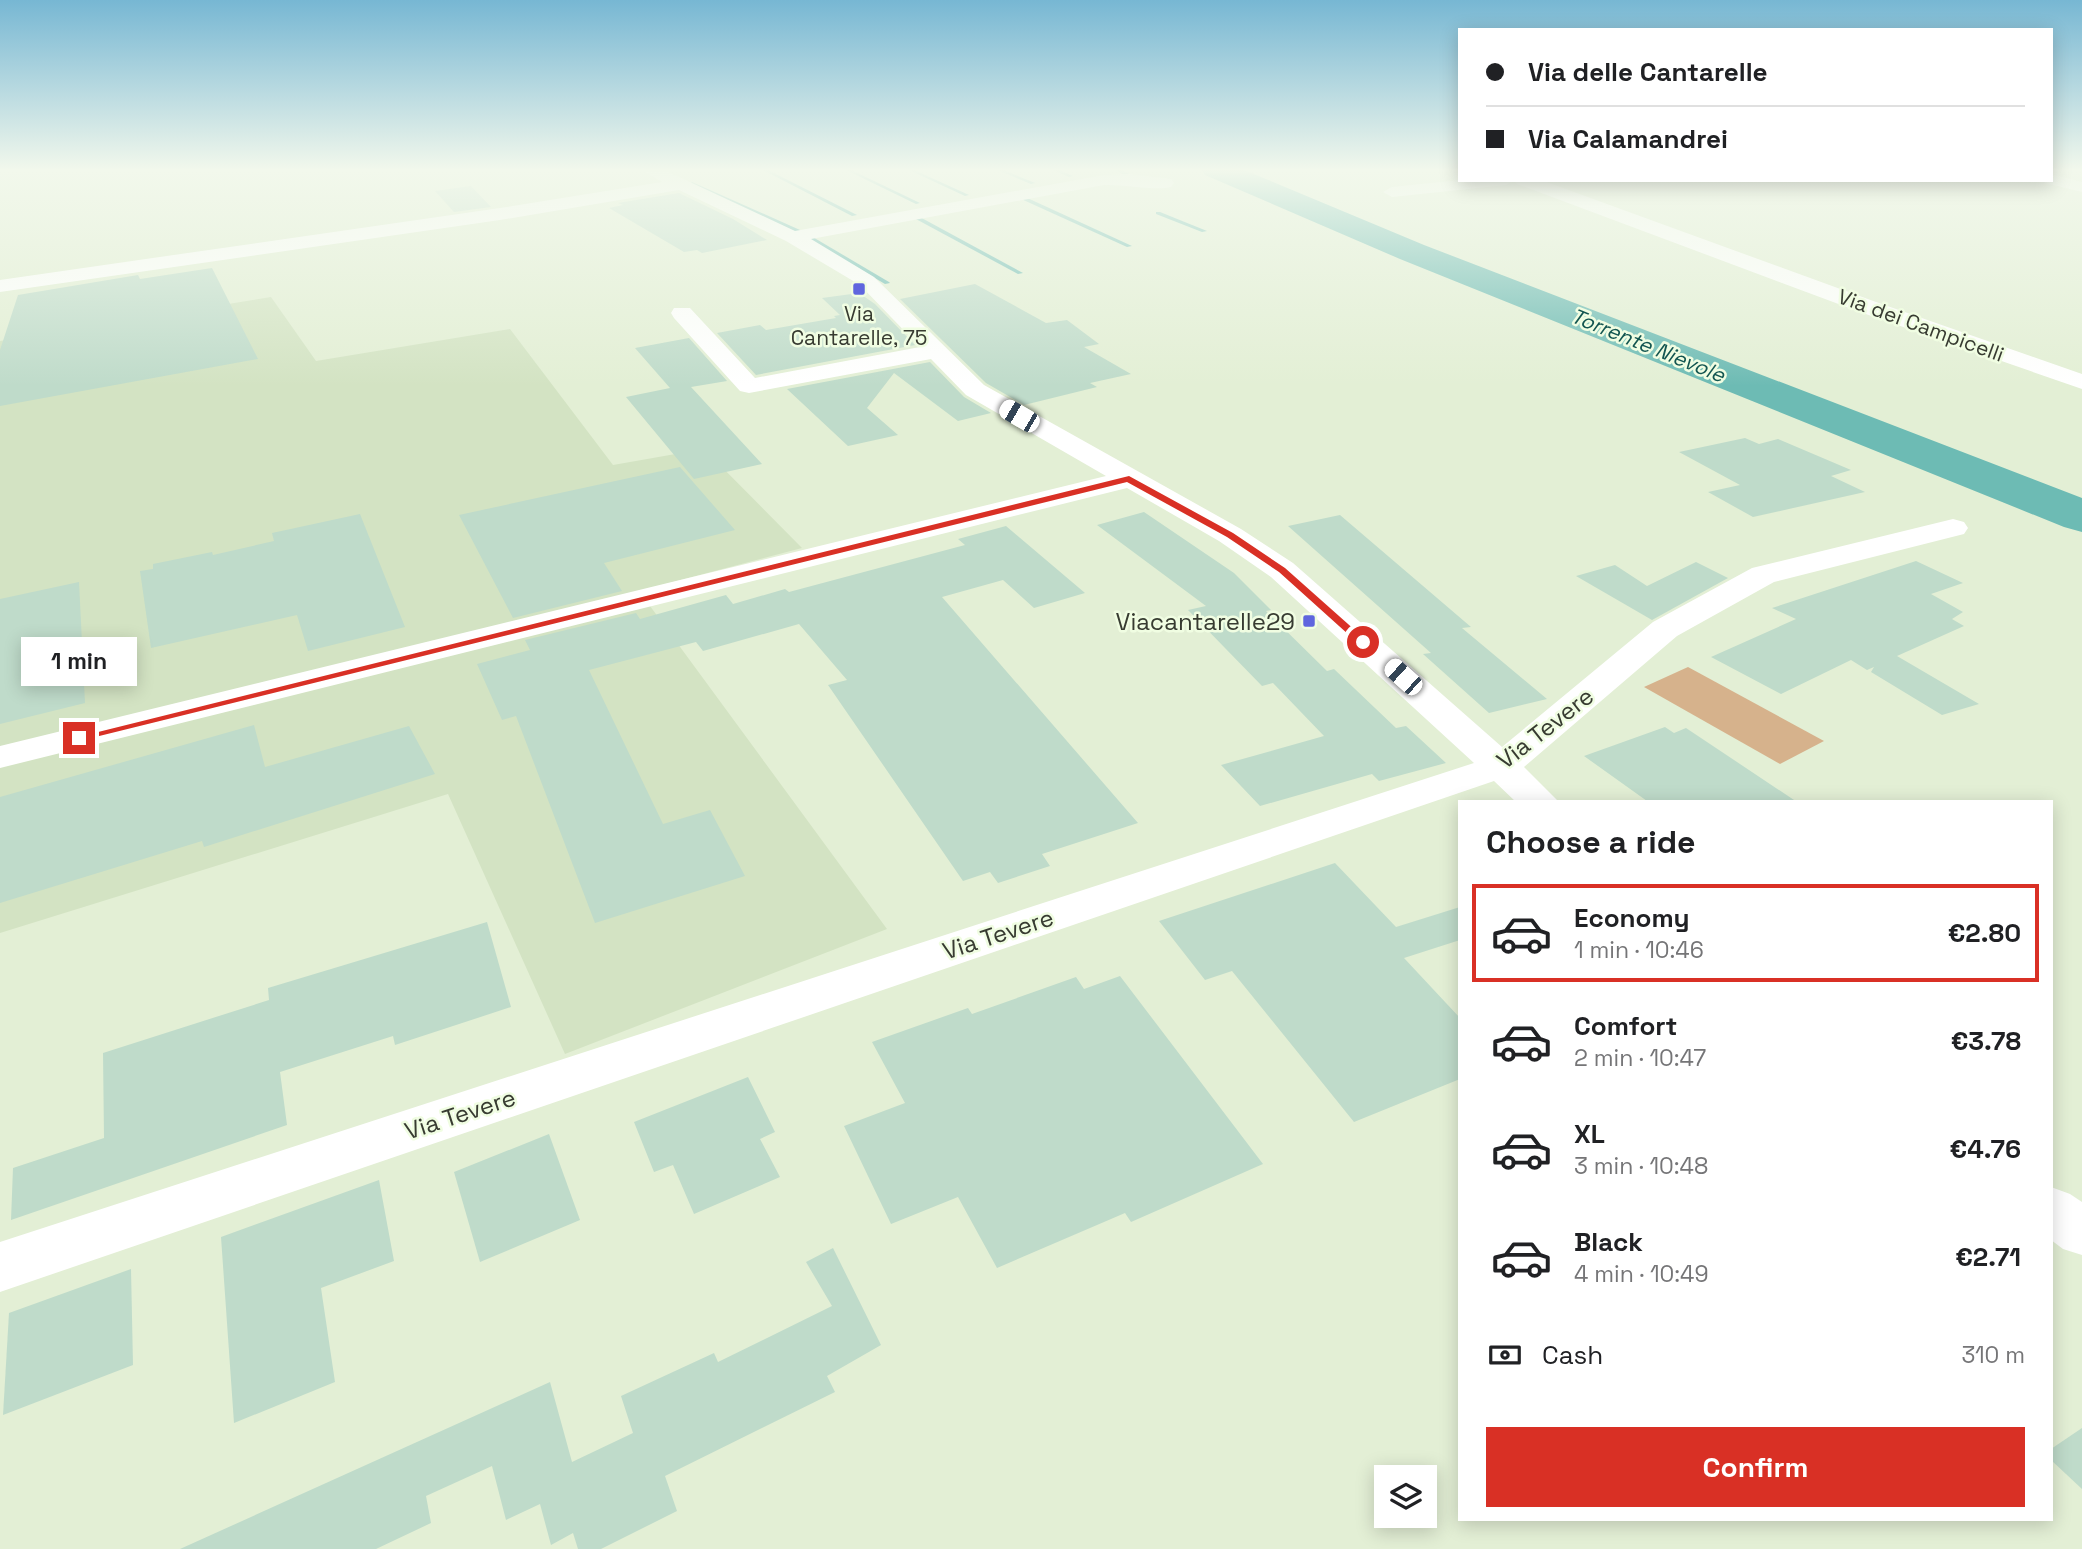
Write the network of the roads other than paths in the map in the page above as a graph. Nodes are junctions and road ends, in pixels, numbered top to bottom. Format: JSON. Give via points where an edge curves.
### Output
{"nodes":[{"id":1,"x":311,"y":241,"type":"edge"},
{"id":2,"x":800,"y":241,"type":"edge"},
{"id":3,"x":1693,"y":241,"type":"edge"},
{"id":4,"x":0,"y":286,"type":"edge"},
{"id":5,"x":681,"y":313,"type":"dead end"},
{"id":6,"x":938,"y":351,"type":"junction"},
{"id":7,"x":2082,"y":382,"type":"edge"},
{"id":8,"x":1129,"y":479,"type":"junction"},
{"id":9,"x":1953,"y":528,"type":"dead end"},
{"id":10,"x":0,"y":757,"type":"edge"},
{"id":11,"x":1502,"y":766,"type":"junction"},
{"id":12,"x":1538,"y":800,"type":"edge"},
{"id":13,"x":2053,"y":1211,"type":"edge"},
{"id":14,"x":2082,"y":1231,"type":"edge"},
{"id":15,"x":0,"y":1267,"type":"edge"}],
"edges":[{"from":1,"to":4,"type":"street"},
{"from":2,"to":6,"type":"street","via":[[867,281]]},
{"from":3,"to":7,"type":"street","name":"Via dei Campicelli"},
{"from":5,"to":6,"type":"street","via":[[749,386]]},
{"from":6,"to":8,"type":"street","via":[[975,390]]},
{"from":8,"to":10,"type":"street"},
{"from":8,"to":11,"type":"street","via":[[1282,570]]},
{"from":9,"to":11,"type":"street","name":"Via Tevere","via":[[1763,575],[1665,629]]},
{"from":11,"to":12,"type":"street"},
{"from":11,"to":15,"type":"street","name":"Via Tevere"},
{"from":13,"to":14,"type":"street"}]}
